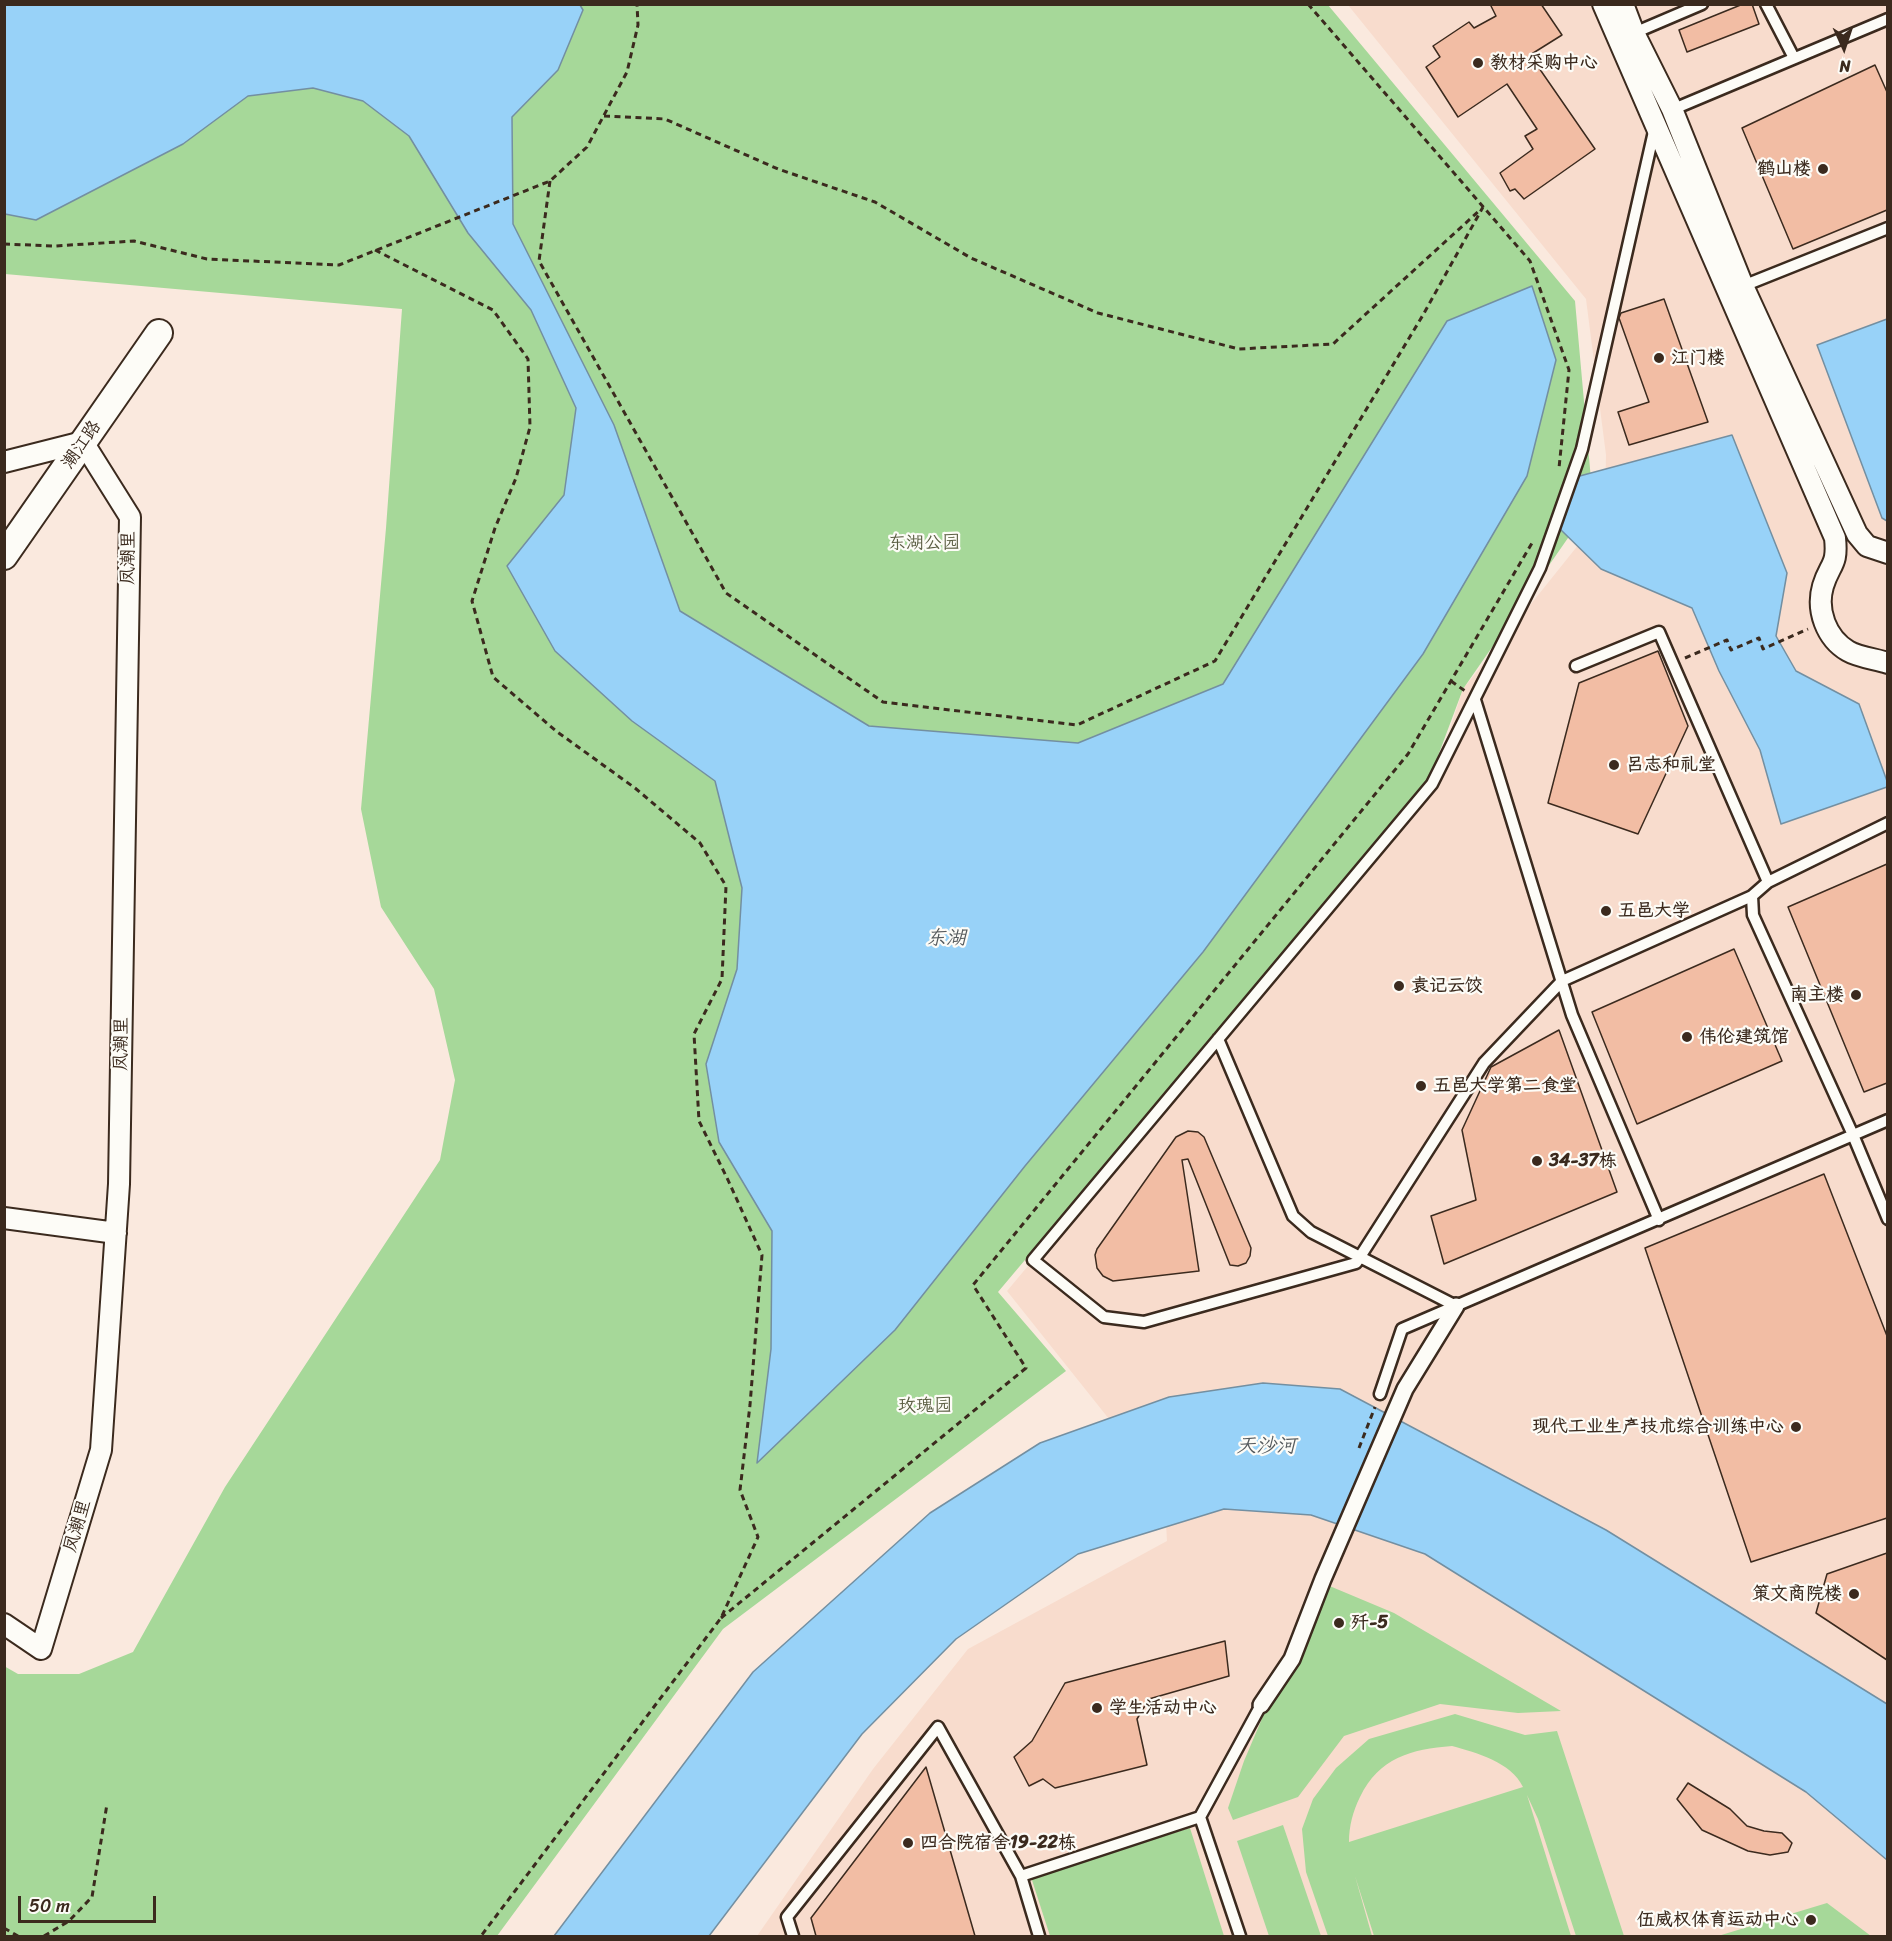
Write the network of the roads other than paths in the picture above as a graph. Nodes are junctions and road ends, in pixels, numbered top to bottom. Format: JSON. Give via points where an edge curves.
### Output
{"nodes":[{"id":1,"x":1603,"y":4,"type":"edge"},
{"id":2,"x":1623,"y":4,"type":"edge"},
{"id":3,"x":1702,"y":4,"type":"edge"},
{"id":4,"x":1766,"y":4,"type":"edge"},
{"id":5,"x":1887,"y":20,"type":"edge"},
{"id":6,"x":1634,"y":33,"type":"junction"},
{"id":7,"x":1794,"y":58,"type":"junction"},
{"id":8,"x":1672,"y":109,"type":"junction"},
{"id":9,"x":1655,"y":124,"type":"junction"},
{"id":10,"x":1887,"y":228,"type":"edge"},
{"id":11,"x":1743,"y":286,"type":"junction"},
{"id":12,"x":159,"y":333,"type":"dead end"},
{"id":13,"x":83,"y":442,"type":"junction"},
{"id":14,"x":4,"y":462,"type":"edge"},
{"id":15,"x":1887,"y":554,"type":"edge"},
{"id":16,"x":4,"y":556,"type":"edge"},
{"id":17,"x":1887,"y":663,"type":"edge"},
{"id":18,"x":1576,"y":666,"type":"dead end"},
{"id":19,"x":1475,"y":700,"type":"junction"},
{"id":20,"x":1887,"y":823,"type":"edge"},
{"id":21,"x":1768,"y":882,"type":"junction"},
{"id":22,"x":1752,"y":897,"type":"junction"},
{"id":23,"x":1562,"y":981,"type":"junction"},
{"id":24,"x":1218,"y":1039,"type":"junction"},
{"id":25,"x":1887,"y":1120,"type":"edge"},
{"id":26,"x":1853,"y":1135,"type":"junction"},
{"id":27,"x":4,"y":1218,"type":"edge"},
{"id":28,"x":1887,"y":1219,"type":"edge"},
{"id":29,"x":1659,"y":1220,"type":"junction"},
{"id":30,"x":116,"y":1233,"type":"junction"},
{"id":31,"x":1360,"y":1257,"type":"junction"},
{"id":32,"x":1456,"y":1306,"type":"junction"},
{"id":33,"x":1380,"y":1394,"type":"dead end"},
{"id":34,"x":4,"y":1624,"type":"edge"},
{"id":35,"x":1261,"y":1705,"type":"joint"},
{"id":36,"x":1200,"y":1817,"type":"junction"},
{"id":37,"x":1021,"y":1876,"type":"junction"},
{"id":38,"x":793,"y":1936,"type":"edge"},
{"id":39,"x":1039,"y":1936,"type":"edge"},
{"id":40,"x":1240,"y":1936,"type":"edge"}],
"edges":[{"from":1,"to":9,"type":"street"},
{"from":2,"to":6,"type":"street"},
{"from":3,"to":6,"type":"lane"},
{"from":4,"to":7,"type":"lane"},
{"from":5,"to":7,"type":"lane"},
{"from":6,"to":8,"type":"street"},
{"from":7,"to":8,"type":"lane"},
{"from":8,"to":9,"type":"lane"},
{"from":8,"to":11,"type":"street"},
{"from":9,"to":17,"type":"street","via":[[1835,538],[1837,554],[1823,585],[1820,603],[1824,623],[1834,640],[1848,652]]},
{"from":9,"to":19,"type":"lane","via":[[1582,449],[1540,568]]},
{"from":10,"to":11,"type":"lane"},
{"from":11,"to":15,"type":"street","via":[[1857,534],[1867,546]]},
{"from":12,"to":13,"type":"street","name":"潮江路"},
{"from":13,"to":14,"type":"street"},
{"from":13,"to":16,"type":"street","name":"潮江路"},
{"from":13,"to":30,"type":"street","name":"凤潮里","via":[[130,517]]},
{"from":18,"to":21,"type":"lane","via":[[1659,632]]},
{"from":19,"to":23,"type":"lane"},
{"from":19,"to":24,"type":"lane","via":[[1432,783]]},
{"from":20,"to":21,"type":"lane"},
{"from":21,"to":22,"type":"lane"},
{"from":22,"to":23,"type":"lane"},
{"from":22,"to":26,"type":"lane","via":[[1753,915]]},
{"from":23,"to":29,"type":"lane","via":[[1572,1015]]},
{"from":23,"to":31,"type":"lane","via":[[1484,1063]]},
{"from":24,"to":31,"type":"lane","via":[[1293,1216],[1311,1232]]},
{"from":24,"to":31,"type":"lane","via":[[1033,1260],[1104,1317],[1144,1322],[1356,1263]]},
{"from":25,"to":26,"type":"lane"},
{"from":26,"to":28,"type":"lane"},
{"from":26,"to":29,"type":"lane"},
{"from":27,"to":30,"type":"street"},
{"from":29,"to":32,"type":"lane"},
{"from":30,"to":34,"type":"street","name":"凤潮里","via":[[101,1450],[41,1649]]},
{"from":31,"to":32,"type":"lane"},
{"from":32,"to":33,"type":"lane","via":[[1401,1329]]},
{"from":32,"to":35,"type":"street","via":[[1405,1389],[1292,1659]]},
{"from":35,"to":36,"type":"lane"},
{"from":36,"to":37,"type":"lane"},
{"from":36,"to":40,"type":"lane"},
{"from":37,"to":38,"type":"lane","via":[[938,1727],[787,1917]]},
{"from":37,"to":39,"type":"lane"}]}
